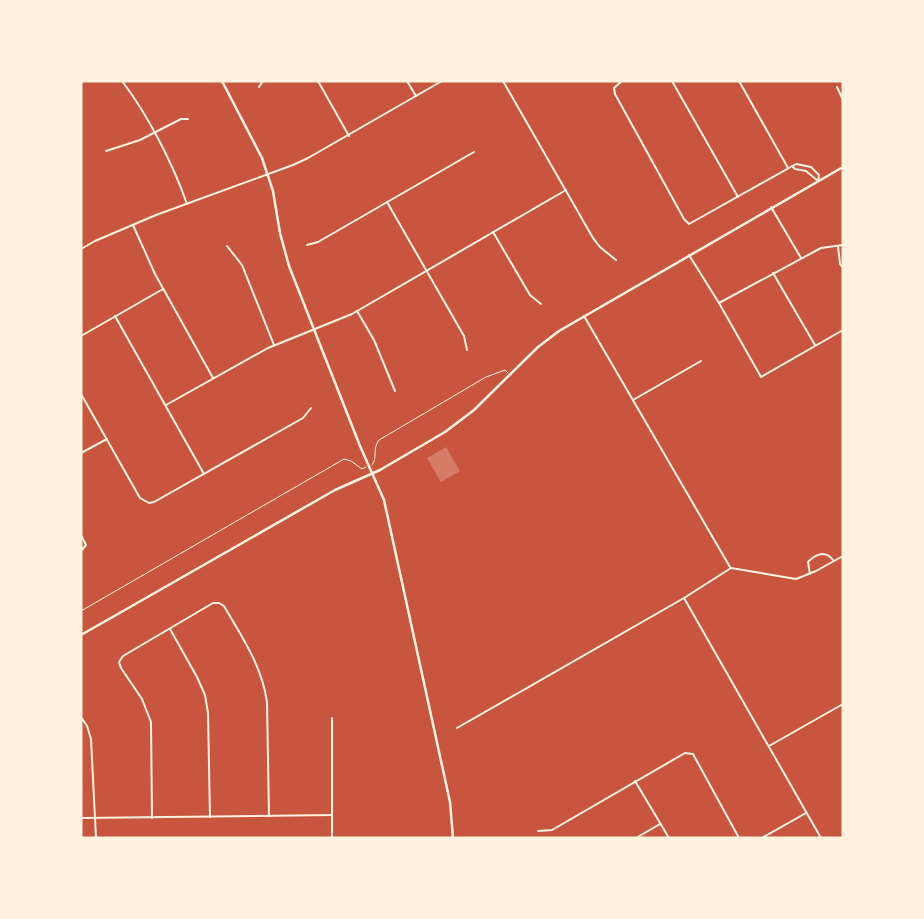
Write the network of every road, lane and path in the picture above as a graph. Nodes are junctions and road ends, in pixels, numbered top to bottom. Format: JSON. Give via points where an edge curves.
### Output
{"nodes":[{"id":1,"x":122,"y":81,"type":"edge"},
{"id":2,"x":263,"y":81,"type":"edge"},
{"id":3,"x":318,"y":81,"type":"edge"},
{"id":4,"x":407,"y":81,"type":"edge"},
{"id":5,"x":442,"y":81,"type":"edge"},
{"id":6,"x":503,"y":81,"type":"edge"},
{"id":7,"x":622,"y":81,"type":"edge"},
{"id":8,"x":672,"y":81,"type":"edge"},
{"id":9,"x":739,"y":81,"type":"edge"},
{"id":10,"x":223,"y":82,"type":"edge"},
{"id":11,"x":259,"y":87,"type":"dead end"},
{"id":12,"x":836,"y":87,"type":"dead end"},
{"id":13,"x":416,"y":96,"type":"junction"},
{"id":14,"x":843,"y":100,"type":"edge"},
{"id":15,"x":188,"y":119,"type":"dead end"},
{"id":16,"x":154,"y":133,"type":"junction"},
{"id":17,"x":349,"y":136,"type":"junction"},
{"id":18,"x":106,"y":151,"type":"dead end"},
{"id":19,"x":474,"y":152,"type":"dead end"},
{"id":20,"x":792,"y":166,"type":"junction"},
{"id":21,"x":843,"y":167,"type":"edge"},
{"id":22,"x":788,"y":168,"type":"junction"},
{"id":23,"x":268,"y":174,"type":"junction"},
{"id":24,"x":818,"y":181,"type":"junction"},
{"id":25,"x":566,"y":190,"type":"junction"},
{"id":26,"x":738,"y":197,"type":"junction"},
{"id":27,"x":387,"y":202,"type":"junction"},
{"id":28,"x":187,"y":204,"type":"junction"},
{"id":29,"x":771,"y":207,"type":"junction"},
{"id":30,"x":133,"y":225,"type":"junction"},
{"id":31,"x":493,"y":232,"type":"junction"},
{"id":32,"x":843,"y":245,"type":"edge"},
{"id":33,"x":227,"y":246,"type":"dead end"},
{"id":34,"x":307,"y":246,"type":"dead end"},
{"id":35,"x":838,"y":246,"type":"junction"},
{"id":36,"x":81,"y":249,"type":"edge"},
{"id":37,"x":689,"y":255,"type":"junction"},
{"id":38,"x":800,"y":258,"type":"junction"},
{"id":39,"x":616,"y":260,"type":"dead end"},
{"id":40,"x":843,"y":268,"type":"edge"},
{"id":41,"x":426,"y":271,"type":"junction"},
{"id":42,"x":773,"y":274,"type":"junction"},
{"id":43,"x":163,"y":289,"type":"junction"},
{"id":44,"x":719,"y":303,"type":"junction"},
{"id":45,"x":541,"y":304,"type":"dead end"},
{"id":46,"x":357,"y":311,"type":"junction"},
{"id":47,"x":115,"y":316,"type":"junction"},
{"id":48,"x":584,"y":316,"type":"junction"},
{"id":49,"x":314,"y":330,"type":"junction"},
{"id":50,"x":843,"y":330,"type":"edge"},
{"id":51,"x":81,"y":336,"type":"edge"},
{"id":52,"x":816,"y":345,"type":"junction"},
{"id":53,"x":274,"y":346,"type":"junction"},
{"id":54,"x":467,"y":350,"type":"dead end"},
{"id":55,"x":701,"y":361,"type":"dead end"},
{"id":56,"x":509,"y":375,"type":"junction"},
{"id":57,"x":213,"y":379,"type":"junction"},
{"id":58,"x":394,"y":392,"type":"dead end"},
{"id":59,"x":81,"y":394,"type":"edge"},
{"id":60,"x":633,"y":400,"type":"junction"},
{"id":61,"x":166,"y":406,"type":"junction"},
{"id":62,"x":311,"y":408,"type":"dead end"},
{"id":63,"x":107,"y":438,"type":"junction"},
{"id":64,"x":81,"y":452,"type":"edge"},
{"id":65,"x":368,"y":466,"type":"junction"},
{"id":66,"x":204,"y":474,"type":"junction"},
{"id":67,"x":372,"y":474,"type":"junction"},
{"id":68,"x":81,"y":535,"type":"edge"},
{"id":69,"x":81,"y":551,"type":"edge"},
{"id":70,"x":843,"y":556,"type":"edge"},
{"id":71,"x":834,"y":561,"type":"junction"},
{"id":72,"x":730,"y":568,"type":"junction"},
{"id":73,"x":810,"y":574,"type":"junction"},
{"id":74,"x":684,"y":598,"type":"junction"},
{"id":75,"x":81,"y":612,"type":"edge"},
{"id":76,"x":170,"y":629,"type":"junction"},
{"id":77,"x":81,"y":635,"type":"edge"},
{"id":78,"x":843,"y":704,"type":"edge"},
{"id":79,"x":81,"y":716,"type":"edge"},
{"id":80,"x":332,"y":718,"type":"dead end"},
{"id":81,"x":457,"y":728,"type":"dead end"},
{"id":82,"x":769,"y":746,"type":"junction"},
{"id":83,"x":635,"y":781,"type":"junction"},
{"id":84,"x":806,"y":812,"type":"junction"},
{"id":85,"x":332,"y":815,"type":"junction"},
{"id":86,"x":269,"y":816,"type":"junction"},
{"id":87,"x":210,"y":817,"type":"junction"},
{"id":88,"x":81,"y":818,"type":"edge"},
{"id":89,"x":95,"y":818,"type":"junction"},
{"id":90,"x":152,"y":818,"type":"junction"},
{"id":91,"x":661,"y":824,"type":"junction"},
{"id":92,"x":538,"y":830,"type":"dead end"},
{"id":93,"x":96,"y":838,"type":"edge"},
{"id":94,"x":332,"y":838,"type":"edge"},
{"id":95,"x":453,"y":838,"type":"edge"},
{"id":96,"x":636,"y":838,"type":"edge"},
{"id":97,"x":669,"y":838,"type":"edge"},
{"id":98,"x":740,"y":838,"type":"edge"},
{"id":99,"x":762,"y":838,"type":"edge"},
{"id":100,"x":821,"y":838,"type":"edge"}],
"edges":[{"from":1,"to":16,"type":"street"},
{"from":2,"to":11,"type":"street"},
{"from":3,"to":17,"type":"street"},
{"from":4,"to":13,"type":"street"},
{"from":5,"to":13,"type":"street"},
{"from":6,"to":25,"type":"street"},
{"from":7,"to":26,"type":"street","via":[[614,88],[615,94],[684,219],[690,224]]},
{"from":8,"to":26,"type":"street"},
{"from":9,"to":22,"type":"street"},
{"from":10,"to":23,"type":"street","via":[[252,135]]},
{"from":12,"to":14,"type":"street"},
{"from":13,"to":17,"type":"street"},
{"from":15,"to":16,"type":"street","via":[[181,119]]},
{"from":16,"to":18,"type":"street"},
{"from":16,"to":28,"type":"street"},
{"from":17,"to":23,"type":"street","via":[[308,158]]},
{"from":19,"to":27,"type":"street"},
{"from":20,"to":22,"type":"street"},
{"from":20,"to":24,"type":"street"},
{"from":20,"to":24,"type":"street","via":[[811,166],[819,175]]},
{"from":21,"to":24,"type":"street"},
{"from":22,"to":26,"type":"street"},
{"from":23,"to":28,"type":"street"},
{"from":23,"to":49,"type":"street","via":[[288,266]]},
{"from":24,"to":29,"type":"street"},
{"from":25,"to":31,"type":"street"},
{"from":25,"to":39,"type":"street","via":[[593,238]]},
{"from":27,"to":34,"type":"street"},
{"from":27,"to":41,"type":"street"},
{"from":28,"to":30,"type":"street"},
{"from":29,"to":37,"type":"street"},
{"from":29,"to":38,"type":"street"},
{"from":30,"to":36,"type":"street"},
{"from":30,"to":43,"type":"street"},
{"from":31,"to":41,"type":"street"},
{"from":31,"to":45,"type":"street","via":[[530,296]]},
{"from":32,"to":35,"type":"street"},
{"from":33,"to":53,"type":"street","via":[[242,265]]},
{"from":35,"to":38,"type":"street","via":[[820,248]]},
{"from":35,"to":40,"type":"street"},
{"from":37,"to":44,"type":"street"},
{"from":37,"to":48,"type":"street"},
{"from":38,"to":42,"type":"street"},
{"from":41,"to":46,"type":"street"},
{"from":41,"to":54,"type":"street","via":[[464,336]]},
{"from":42,"to":44,"type":"street"},
{"from":42,"to":52,"type":"street"},
{"from":43,"to":47,"type":"street"},
{"from":43,"to":57,"type":"street"},
{"from":44,"to":52,"type":"street","via":[[761,377]]},
{"from":46,"to":49,"type":"street"},
{"from":46,"to":58,"type":"street","via":[[374,340]]},
{"from":47,"to":51,"type":"street"},
{"from":47,"to":61,"type":"street"},
{"from":48,"to":56,"type":"street","via":[[549,338]]},
{"from":48,"to":60,"type":"street"},
{"from":49,"to":53,"type":"street"},
{"from":49,"to":65,"type":"street"},
{"from":50,"to":52,"type":"street"},
{"from":53,"to":57,"type":"street"},
{"from":55,"to":60,"type":"street"},
{"from":56,"to":65,"type":"path","via":[[505,370],[486,377],[378,440],[374,447],[374,464]]},
{"from":56,"to":67,"type":"street","via":[[460,422]]},
{"from":57,"to":61,"type":"street"},
{"from":59,"to":63,"type":"street"},
{"from":60,"to":72,"type":"street"},
{"from":61,"to":66,"type":"street"},
{"from":62,"to":66,"type":"street","via":[[303,418]]},
{"from":63,"to":64,"type":"street"},
{"from":63,"to":66,"type":"street","via":[[145,502],[154,502]]},
{"from":65,"to":67,"type":"street"},
{"from":65,"to":75,"type":"path","via":[[362,469],[344,459]]},
{"from":67,"to":77,"type":"street","via":[[336,490]]},
{"from":67,"to":95,"type":"street","via":[[384,500],[450,802]]},
{"from":68,"to":69,"type":"street","via":[[86,545]]},
{"from":70,"to":71,"type":"street"},
{"from":71,"to":73,"type":"street"},
{"from":71,"to":73,"type":"street","via":[[830,556],[814,556],[808,562]]},
{"from":72,"to":73,"type":"street","via":[[796,579]]},
{"from":72,"to":74,"type":"street"},
{"from":74,"to":81,"type":"street"},
{"from":74,"to":82,"type":"street"},
{"from":76,"to":86,"type":"street","via":[[214,603],[220,603],[258,666],[267,702]]},
{"from":76,"to":87,"type":"street","via":[[205,695]]},
{"from":76,"to":90,"type":"street","via":[[123,656],[119,662],[142,699],[151,722]]},
{"from":78,"to":82,"type":"street"},
{"from":79,"to":89,"type":"street","via":[[92,739]]},
{"from":80,"to":85,"type":"street"},
{"from":82,"to":84,"type":"street"},
{"from":83,"to":91,"type":"street"},
{"from":83,"to":92,"type":"street","via":[[552,830]]},
{"from":83,"to":98,"type":"street","via":[[685,754],[693,754]]},
{"from":84,"to":99,"type":"street"},
{"from":84,"to":100,"type":"street"},
{"from":85,"to":86,"type":"street"},
{"from":85,"to":94,"type":"street"},
{"from":86,"to":87,"type":"street"},
{"from":87,"to":90,"type":"street"},
{"from":88,"to":89,"type":"street"},
{"from":89,"to":90,"type":"street"},
{"from":89,"to":93,"type":"street"},
{"from":91,"to":96,"type":"street"},
{"from":91,"to":97,"type":"street"}]}
